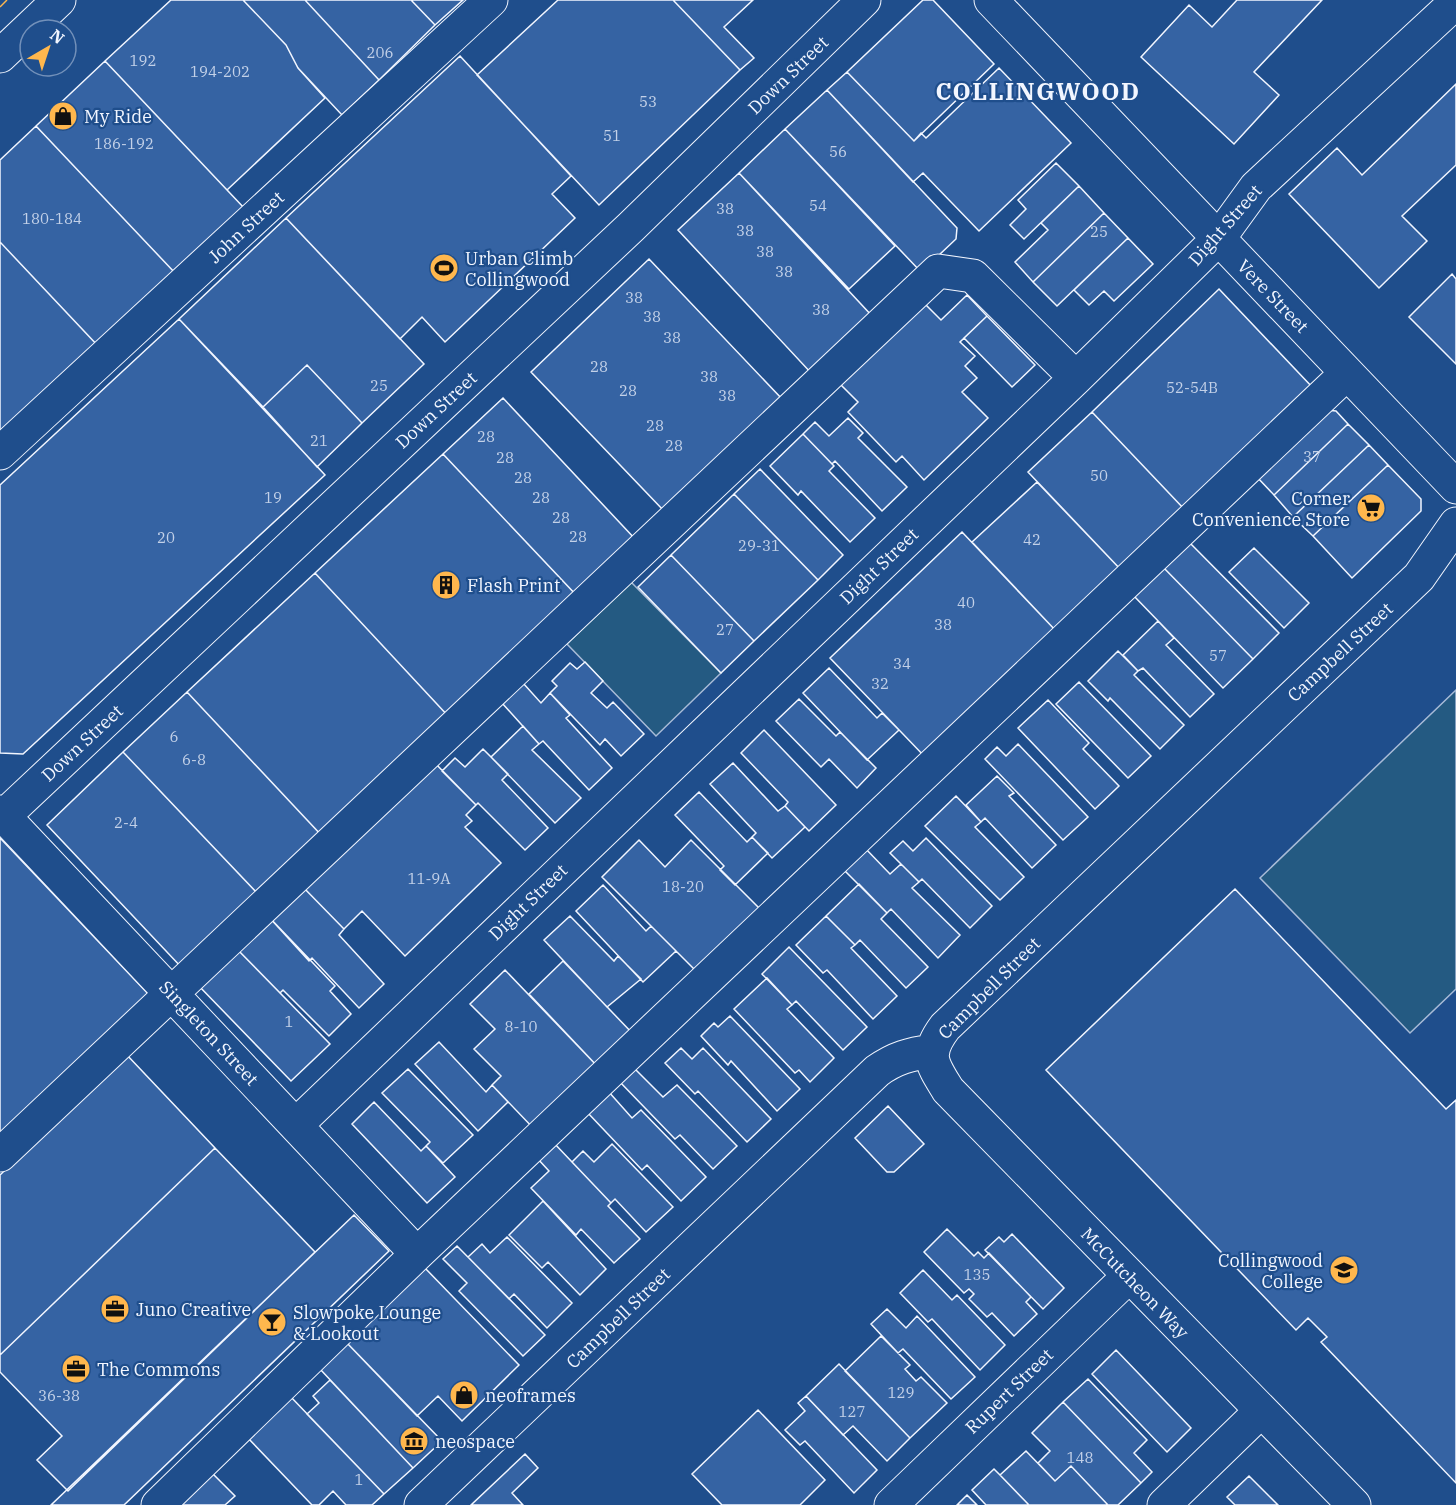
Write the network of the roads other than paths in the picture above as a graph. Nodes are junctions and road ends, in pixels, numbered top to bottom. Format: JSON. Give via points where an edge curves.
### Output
{"nodes":[{"id":1,"x":59,"y":0,"type":"edge"},
{"id":2,"x":491,"y":0,"type":"edge"},
{"id":3,"x":864,"y":0,"type":"edge"},
{"id":4,"x":991,"y":0,"type":"edge"},
{"id":5,"x":1456,"y":2,"type":"edge"},
{"id":6,"x":0,"y":56,"type":"edge"},
{"id":7,"x":1219,"y":238,"type":"junction"},
{"id":8,"x":1347,"y":373,"type":"junction"},
{"id":9,"x":1076,"y":378,"type":"junction"},
{"id":10,"x":0,"y":453,"type":"edge"},
{"id":11,"x":1456,"y":487,"type":"edge"},
{"id":12,"x":1456,"y":525,"type":"edge"},
{"id":13,"x":1456,"y":554,"type":"edge"},
{"id":14,"x":1419,"y":577,"type":"junction"},
{"id":15,"x":2,"y":814,"type":"edge"},
{"id":16,"x":172,"y":994,"type":"junction"},
{"id":17,"x":932,"y":1051,"type":"junction"},
{"id":18,"x":296,"y":1125,"type":"junction"},
{"id":19,"x":0,"y":1155,"type":"edge"},
{"id":20,"x":417,"y":1254,"type":"junction"},
{"id":21,"x":1128,"y":1276,"type":"junction"},
{"id":22,"x":1261,"y":1411,"type":"junction"},
{"id":23,"x":158,"y":1505,"type":"edge"},
{"id":24,"x":421,"y":1505,"type":"edge"},
{"id":25,"x":891,"y":1505,"type":"edge"},
{"id":26,"x":1164,"y":1505,"type":"edge"},
{"id":27,"x":1354,"y":1505,"type":"edge"}],
"edges":[{"from":1,"to":6,"type":"street"},
{"from":2,"to":10,"type":"street","name":"John Street"},
{"from":3,"to":15,"type":"street","name":"Down Street","via":[[632,227]]},
{"from":4,"to":7,"type":"street","name":"Vere Street"},
{"from":5,"to":7,"type":"street","name":"Dight Street","via":[[1256,187]]},
{"from":7,"to":8,"type":"street","name":"Vere Street"},
{"from":7,"to":9,"type":"street","name":"Dight Street"},
{"from":8,"to":11,"type":"street","name":"Vere Street"},
{"from":8,"to":20,"type":"street"},
{"from":9,"to":16,"type":"street","via":[[973,276],[938,271]]},
{"from":9,"to":18,"type":"street","name":"Dight Street"},
{"from":12,"to":14,"type":"street","name":"Campbell Street"},
{"from":13,"to":14,"type":"street","name":"Campbell Street"},
{"from":14,"to":17,"type":"street","name":"Campbell Street","via":[[945,1027]]},
{"from":15,"to":16,"type":"street","name":"Singleton Street"},
{"from":16,"to":18,"type":"street","name":"Singleton Street"},
{"from":16,"to":19,"type":"street"},
{"from":17,"to":21,"type":"street","name":"McCutcheon Way","via":[[932,1066],[948,1090]]},
{"from":17,"to":24,"type":"street","name":"Campbell Street","via":[[905,1055],[877,1071]]},
{"from":18,"to":20,"type":"street","name":"Singleton Street"},
{"from":20,"to":23,"type":"street"},
{"from":21,"to":22,"type":"street","name":"McCutcheon Way"},
{"from":21,"to":25,"type":"street","name":"Rupert Street"},
{"from":22,"to":26,"type":"street"},
{"from":22,"to":27,"type":"street","name":"McCutcheon Way"}]}
